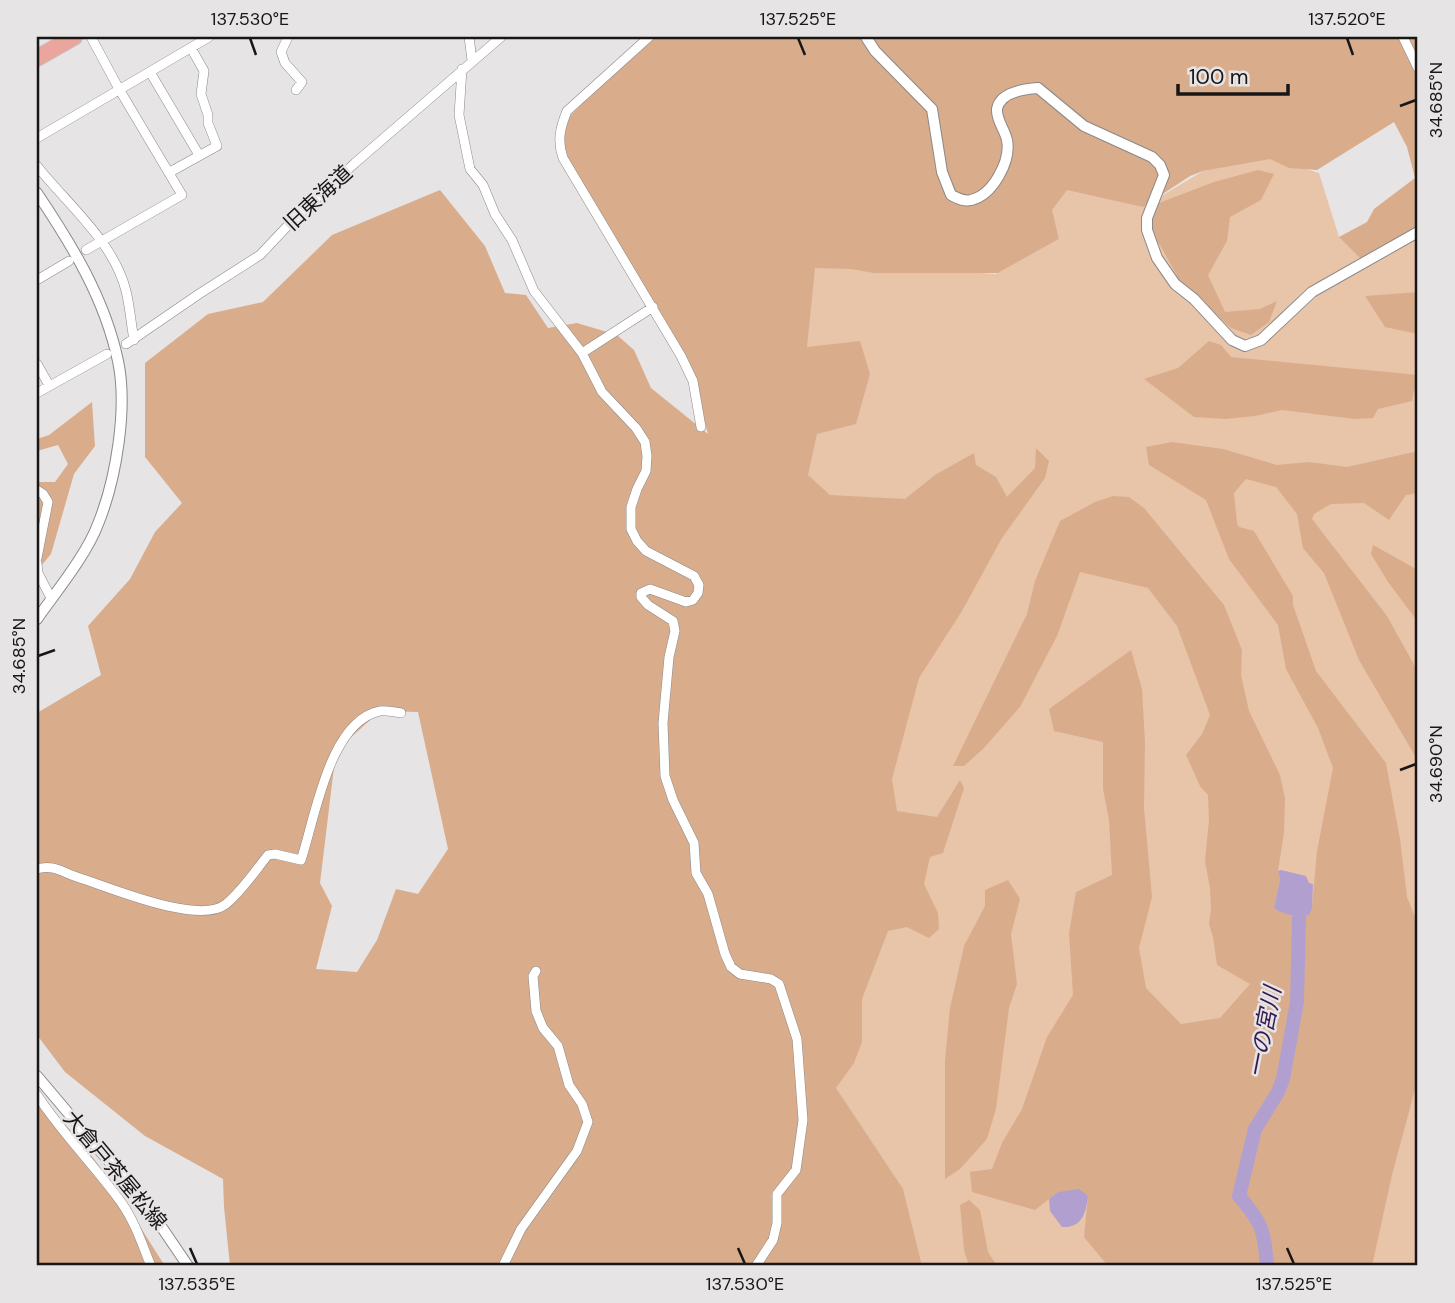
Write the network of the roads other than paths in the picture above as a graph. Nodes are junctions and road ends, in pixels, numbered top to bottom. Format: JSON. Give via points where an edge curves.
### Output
{"nodes":[{"id":1,"x":74,"y":37,"type":"edge"},
{"id":2,"x":91,"y":37,"type":"edge"},
{"id":3,"x":209,"y":37,"type":"edge"},
{"id":4,"x":288,"y":37,"type":"edge"},
{"id":5,"x":468,"y":37,"type":"edge"},
{"id":6,"x":501,"y":37,"type":"edge"},
{"id":7,"x":649,"y":37,"type":"edge"},
{"id":8,"x":866,"y":37,"type":"edge"},
{"id":9,"x":1403,"y":37,"type":"edge"},
{"id":10,"x":191,"y":48,"type":"junction"},
{"id":11,"x":37,"y":58,"type":"edge"},
{"id":12,"x":472,"y":60,"type":"junction"},
{"id":13,"x":1418,"y":68,"type":"edge"},
{"id":14,"x":462,"y":69,"type":"junction"},
{"id":15,"x":150,"y":72,"type":"junction"},
{"id":16,"x":119,"y":89,"type":"junction"},
{"id":17,"x":296,"y":90,"type":"dead end"},
{"id":18,"x":37,"y":138,"type":"edge"},
{"id":19,"x":199,"y":155,"type":"junction"},
{"id":20,"x":37,"y":166,"type":"edge"},
{"id":21,"x":170,"y":172,"type":"junction"},
{"id":22,"x":37,"y":193,"type":"edge"},
{"id":23,"x":1418,"y":232,"type":"edge"},
{"id":24,"x":102,"y":241,"type":"junction"},
{"id":25,"x":86,"y":250,"type":"dead end"},
{"id":26,"x":69,"y":261,"type":"dead end"},
{"id":27,"x":37,"y":280,"type":"edge"},
{"id":28,"x":653,"y":307,"type":"junction"},
{"id":29,"x":582,"y":353,"type":"junction"},
{"id":30,"x":107,"y":354,"type":"dead end"},
{"id":31,"x":37,"y":364,"type":"edge"},
{"id":32,"x":49,"y":385,"type":"junction"},
{"id":33,"x":37,"y":393,"type":"edge"},
{"id":34,"x":701,"y":427,"type":"dead end"},
{"id":35,"x":37,"y":490,"type":"edge"},
{"id":36,"x":37,"y":558,"type":"edge"},
{"id":37,"x":37,"y":563,"type":"edge"},
{"id":38,"x":51,"y":598,"type":"junction"},
{"id":39,"x":38,"y":615,"type":"edge"},
{"id":40,"x":401,"y":713,"type":"dead end"},
{"id":41,"x":37,"y":869,"type":"edge"},
{"id":42,"x":536,"y":971,"type":"dead end"},
{"id":43,"x":37,"y":1076,"type":"edge"},
{"id":44,"x":37,"y":1095,"type":"edge"},
{"id":45,"x":151,"y":1266,"type":"edge"},
{"id":46,"x":188,"y":1266,"type":"edge"},
{"id":47,"x":503,"y":1266,"type":"edge"},
{"id":48,"x":756,"y":1266,"type":"edge"}],
"edges":[{"from":1,"to":11,"type":"highway"},
{"from":2,"to":16,"type":"street"},
{"from":3,"to":10,"type":"street"},
{"from":4,"to":17,"type":"street","via":[[281,52],[302,82]]},
{"from":5,"to":12,"type":"street"},
{"from":6,"to":12,"type":"street","name":"旧東海道"},
{"from":7,"to":28,"type":"street","via":[[567,111],[558,145]]},
{"from":8,"to":23,"type":"street","via":[[874,51],[932,109],[951,195],[970,201],[980,197],[1003,171],[1007,139],[997,108],[1003,98],[1025,89],[1038,88],[1084,126],[1152,157],[1164,175],[1147,218],[1157,258],[1175,284],[1232,340],[1245,346],[1261,340],[1312,292]]},
{"from":9,"to":13,"type":"street"},
{"from":10,"to":15,"type":"street"},
{"from":10,"to":19,"type":"street","via":[[204,71],[201,94],[218,146]]},
{"from":12,"to":14,"type":"street","name":"旧東海道"},
{"from":14,"to":24,"type":"street","name":"旧東海道","via":[[260,255],[130,342],[126,290]]},
{"from":14,"to":29,"type":"street","via":[[459,115],[470,169],[512,240],[534,291]]},
{"from":15,"to":16,"type":"street"},
{"from":15,"to":19,"type":"street"},
{"from":16,"to":18,"type":"street"},
{"from":16,"to":21,"type":"street"},
{"from":19,"to":21,"type":"street"},
{"from":20,"to":24,"type":"street"},
{"from":21,"to":24,"type":"street","via":[[182,195]]},
{"from":22,"to":38,"type":"street","via":[[75,250],[108,325],[119,363],[121,417],[115,470],[98,527]]},
{"from":24,"to":25,"type":"street"},
{"from":26,"to":27,"type":"street"},
{"from":28,"to":29,"type":"street"},
{"from":28,"to":34,"type":"street","via":[[694,381]]},
{"from":29,"to":48,"type":"street","via":[[602,392],[645,442],[646,471],[631,507],[631,529],[637,541],[646,551],[694,576],[699,585],[694,600],[686,603],[650,589],[641,593],[648,605],[673,621],[675,631],[663,723],[665,776],[694,843],[696,873],[708,894],[724,954],[740,974],[779,984],[797,1039],[803,1120],[796,1170],[777,1194],[773,1240]]},
{"from":30,"to":32,"type":"street"},
{"from":31,"to":32,"type":"street"},
{"from":32,"to":33,"type":"street"},
{"from":35,"to":36,"type":"street","via":[[48,502]]},
{"from":37,"to":38,"type":"street"},
{"from":38,"to":39,"type":"street"},
{"from":40,"to":41,"type":"street","via":[[380,711],[346,734],[325,777],[301,860],[268,855],[225,905],[213,911],[183,909],[114,890],[54,866]]},
{"from":42,"to":47,"type":"street","via":[[536,1011],[558,1046],[569,1085],[588,1122],[577,1151],[521,1229]]},
{"from":43,"to":46,"type":"street","name":"大倉戸茶屋松線","via":[[150,1210]]},
{"from":44,"to":45,"type":"street","via":[[121,1203]]}]}
